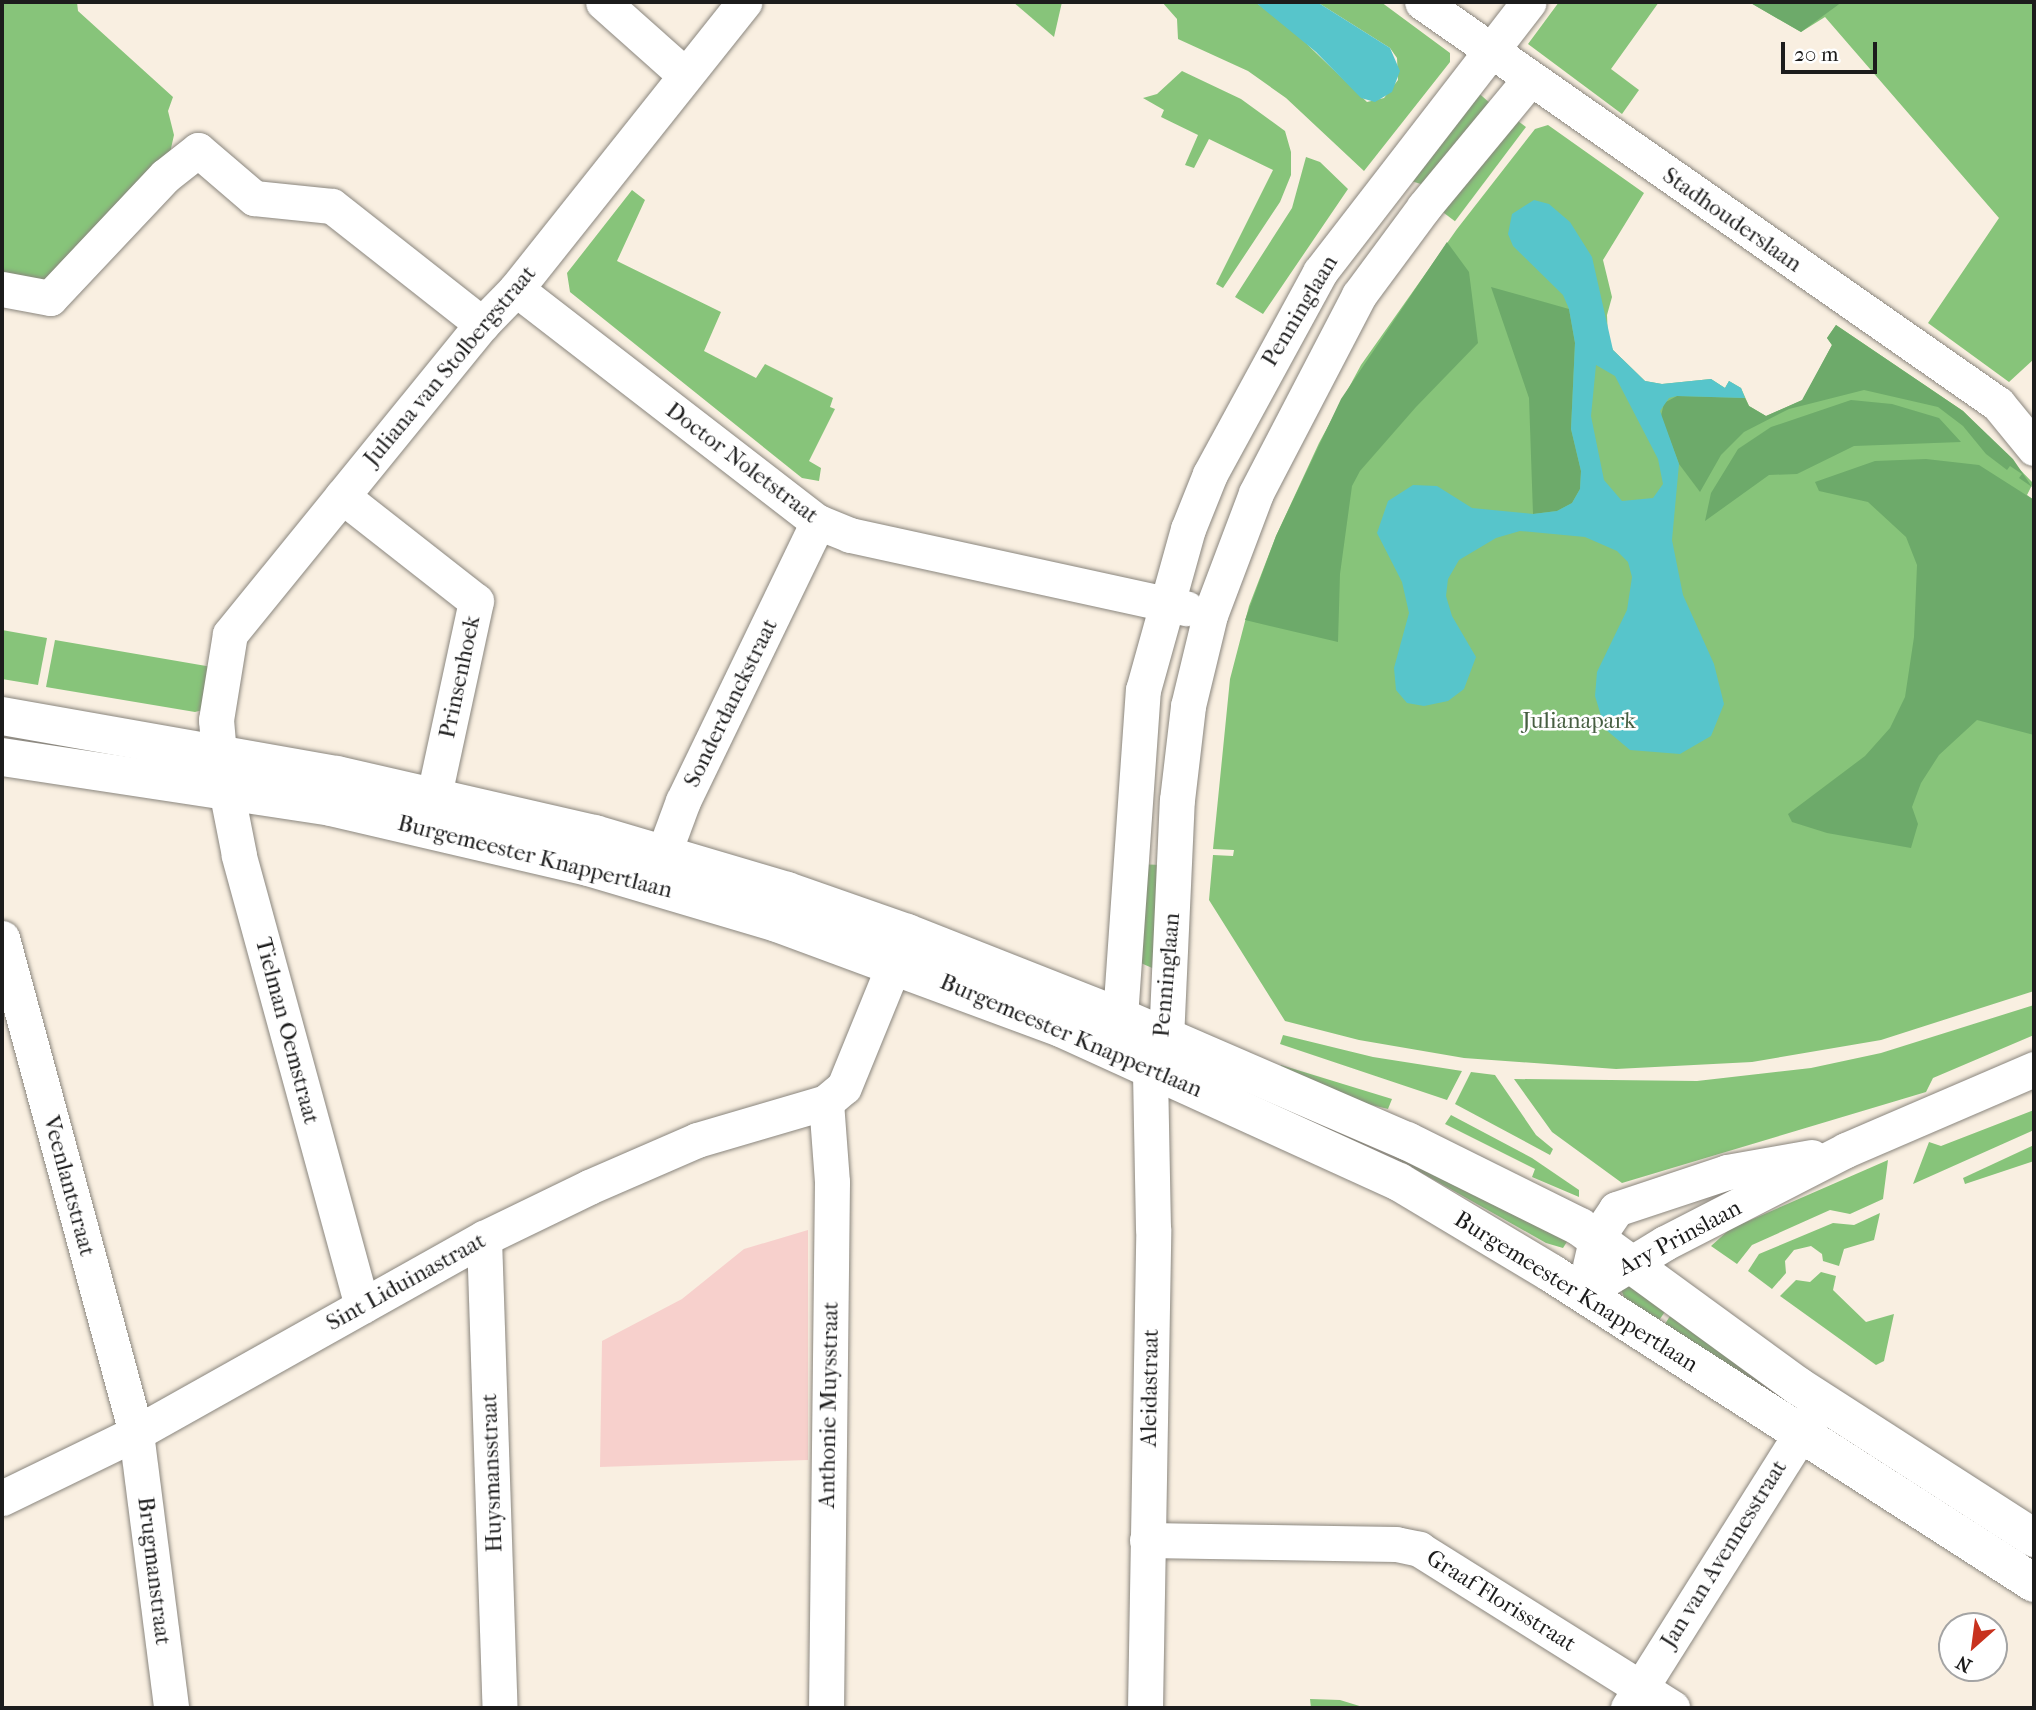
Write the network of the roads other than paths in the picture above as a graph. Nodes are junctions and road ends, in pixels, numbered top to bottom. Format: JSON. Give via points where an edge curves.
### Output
{"nodes":[{"id":1,"x":603,"y":2,"type":"edge"},
{"id":2,"x":744,"y":2,"type":"edge"},
{"id":3,"x":1422,"y":2,"type":"edge"},
{"id":4,"x":1529,"y":2,"type":"edge"},
{"id":5,"x":1492,"y":52,"type":"junction"},
{"id":6,"x":685,"y":75,"type":"junction"},
{"id":7,"x":1529,"y":80,"type":"junction"},
{"id":8,"x":2,"y":289,"type":"edge"},
{"id":9,"x":516,"y":289,"type":"junction"},
{"id":10,"x":482,"y":324,"type":"junction"},
{"id":11,"x":2034,"y":448,"type":"edge"},
{"id":12,"x":342,"y":496,"type":"junction"},
{"id":13,"x":818,"y":522,"type":"junction"},
{"id":14,"x":1165,"y":602,"type":"junction"},
{"id":15,"x":1210,"y":615,"type":"junction"},
{"id":16,"x":2,"y":716,"type":"edge"},
{"id":17,"x":2,"y":757,"type":"edge"},
{"id":18,"x":223,"y":772,"type":"junction"},
{"id":19,"x":434,"y":796,"type":"junction"},
{"id":20,"x":657,"y":870,"type":"junction"},
{"id":21,"x":2,"y":938,"type":"edge"},
{"id":22,"x":901,"y":948,"type":"junction"},
{"id":23,"x":1119,"y":1017,"type":"junction"},
{"id":24,"x":1158,"y":1053,"type":"junction"},
{"id":25,"x":2034,"y":1069,"type":"edge"},
{"id":26,"x":826,"y":1102,"type":"junction"},
{"id":27,"x":1846,"y":1150,"type":"junction"},
{"id":28,"x":484,"y":1238,"type":"junction"},
{"id":29,"x":1596,"y":1239,"type":"junction"},
{"id":30,"x":1630,"y":1262,"type":"junction"},
{"id":31,"x":1583,"y":1293,"type":"junction"},
{"id":32,"x":362,"y":1306,"type":"junction"},
{"id":33,"x":1822,"y":1401,"type":"junction"},
{"id":34,"x":136,"y":1433,"type":"junction"},
{"id":35,"x":1800,"y":1434,"type":"junction"},
{"id":36,"x":2,"y":1498,"type":"edge"},
{"id":37,"x":2034,"y":1538,"type":"edge"},
{"id":38,"x":1147,"y":1540,"type":"junction"},
{"id":39,"x":2034,"y":1583,"type":"edge"},
{"id":40,"x":1634,"y":1698,"type":"edge"},
{"id":41,"x":171,"y":1708,"type":"edge"},
{"id":42,"x":499,"y":1708,"type":"edge"},
{"id":43,"x":826,"y":1708,"type":"edge"},
{"id":44,"x":1144,"y":1708,"type":"edge"},
{"id":45,"x":1672,"y":1708,"type":"edge"}],
"edges":[{"from":1,"to":6,"type":"street"},
{"from":2,"to":6,"type":"street","name":"Juliana van Stolbergstraat"},
{"from":3,"to":5,"type":"street","name":"Stadhouderslaan"},
{"from":4,"to":5,"type":"street","name":"Penninglaan"},
{"from":5,"to":7,"type":"street","name":"Stadhouderslaan"},
{"from":5,"to":14,"type":"street","name":"Penninglaan","via":[[1320,272],[1210,474]]},
{"from":6,"to":9,"type":"street","name":"Juliana van Stolbergstraat"},
{"from":7,"to":11,"type":"street","name":"Stadhouderslaan","via":[[1998,404]]},
{"from":7,"to":15,"type":"street","name":"Penninglaan","via":[[1424,207],[1359,295],[1256,493]]},
{"from":8,"to":10,"type":"street","via":[[50,298],[165,176],[198,150],[254,198],[332,206]]},
{"from":9,"to":10,"type":"street","name":"Juliana van Stolbergstraat"},
{"from":9,"to":13,"type":"street","name":"Doctor Noletstraat"},
{"from":10,"to":12,"type":"street","name":"Juliana van Stolbergstraat"},
{"from":12,"to":18,"type":"street","name":"Juliana van Stolbergstraat","via":[[230,634],[216,720]]},
{"from":12,"to":19,"type":"street","name":"Prinsenhoek","via":[[476,601]]},
{"from":13,"to":14,"type":"street","name":"Doctor Noletstraat","via":[[849,535]]},
{"from":13,"to":20,"type":"street","name":"Sonderdanckstraat","via":[[683,801]]},
{"from":14,"to":15,"type":"street"},
{"from":14,"to":23,"type":"street","name":"Penninglaan","via":[[1143,690]]},
{"from":15,"to":24,"type":"street","name":"Penninglaan","via":[[1188,706]]},
{"from":16,"to":18,"type":"main road","name":"Burgemeester Knappertlaan"},
{"from":17,"to":18,"type":"main road","name":"Burgemeester Knappertlaan"},
{"from":18,"to":19,"type":"main road","name":"Burgemeester Knappertlaan"},
{"from":18,"to":20,"type":"main road","name":"Burgemeester Knappertlaan","via":[[482,840]]},
{"from":18,"to":32,"type":"street","name":"Tielman Oemstraat","via":[[239,855]]},
{"from":19,"to":20,"type":"main road","name":"Burgemeester Knappertlaan"},
{"from":20,"to":22,"type":"main road","name":"Burgemeester Knappertlaan"},
{"from":21,"to":34,"type":"street","name":"Veenlantstraat"},
{"from":22,"to":23,"type":"main road","name":"Burgemeester Knappertlaan"},
{"from":22,"to":24,"type":"main road","name":"Burgemeester Knappertlaan"},
{"from":22,"to":26,"type":"street","via":[[844,1087]]},
{"from":23,"to":24,"type":"main road","name":"Burgemeester Knappertlaan"},
{"from":24,"to":29,"type":"main road","name":"Burgemeester Knappertlaan","via":[[1407,1141],[1516,1192]]},
{"from":24,"to":31,"type":"main road","name":"Burgemeester Knappertlaan","via":[[1399,1182]]},
{"from":24,"to":38,"type":"street","name":"Aleidastraat"},
{"from":25,"to":27,"type":"street","name":"Ary Prinslaan"},
{"from":26,"to":28,"type":"street","name":"Sint Liduinastraat","via":[[697,1140]]},
{"from":26,"to":43,"type":"street","name":"Anthonie Muysstraat","via":[[832,1182]]},
{"from":27,"to":29,"type":"street","name":"Ary Prinslaan","via":[[1727,1172],[1616,1209]]},
{"from":27,"to":30,"type":"street","name":"Ary Prinslaan"},
{"from":28,"to":32,"type":"street","name":"Sint Liduinastraat"},
{"from":28,"to":42,"type":"street","name":"Huysmansstraat"},
{"from":29,"to":30,"type":"main road","name":"Burgemeester Knappertlaan"},
{"from":29,"to":31,"type":"street","name":"Ary Prinslaan"},
{"from":30,"to":31,"type":"street","name":"Ary Prinslaan"},
{"from":30,"to":33,"type":"main road","name":"Burgemeester Knappertlaan"},
{"from":31,"to":35,"type":"main road","name":"Burgemeester Knappertlaan"},
{"from":32,"to":34,"type":"street","name":"Sint Liduinastraat"},
{"from":33,"to":35,"type":"street","name":"Jan van Avennesstraat"},
{"from":33,"to":37,"type":"main road","name":"Burgemeester Knappertlaan"},
{"from":34,"to":36,"type":"street","name":"Sint Liduinastraat"},
{"from":34,"to":41,"type":"street","name":"Brugmanstraat"},
{"from":35,"to":39,"type":"main road","name":"Burgemeester Knappertlaan"},
{"from":35,"to":40,"type":"street","name":"Jan van Avennesstraat"},
{"from":38,"to":40,"type":"street","name":"Graaf Florisstraat","via":[[1395,1544],[1419,1549]]},
{"from":38,"to":44,"type":"street","name":"Aleidastraat"},
{"from":40,"to":45,"type":"street","name":"Graaf Florisstraat"}]}
